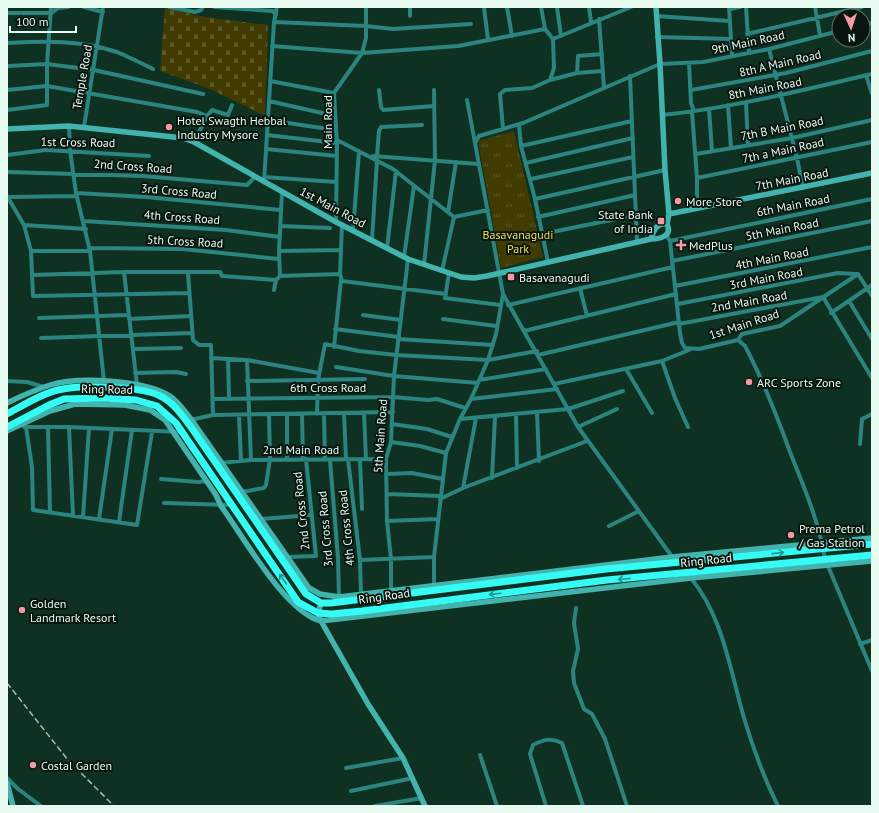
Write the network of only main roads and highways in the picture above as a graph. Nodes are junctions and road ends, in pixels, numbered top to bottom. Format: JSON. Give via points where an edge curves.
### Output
{"nodes":[{"id":1,"x":7,"y":414,"type":"edge"},
{"id":2,"x":7,"y":429,"type":"edge"},
{"id":3,"x":202,"y":443,"type":"junction"},
{"id":4,"x":192,"y":448,"type":"junction"},
{"id":5,"x":872,"y":544,"type":"edge"},
{"id":6,"x":872,"y":554,"type":"edge"}],
"edges":[{"from":1,"to":3,"type":"highway","name":"Ring Road","via":[[62,389],[138,389],[162,396],[189,421]]},
{"from":2,"to":4,"type":"highway","name":"Ring Road","via":[[64,399],[136,400],[156,406],[176,423],[178,432]]},
{"from":3,"to":4,"type":"highway"},
{"from":3,"to":5,"type":"highway","name":"Ring Road","one_way":true,"via":[[219,463],[306,594],[321,603],[606,569],[823,546]]},
{"from":6,"to":4,"type":"highway","name":"Ring Road","one_way":true,"via":[[827,562],[689,576],[607,580],[332,614],[318,613],[298,602]]}]}
